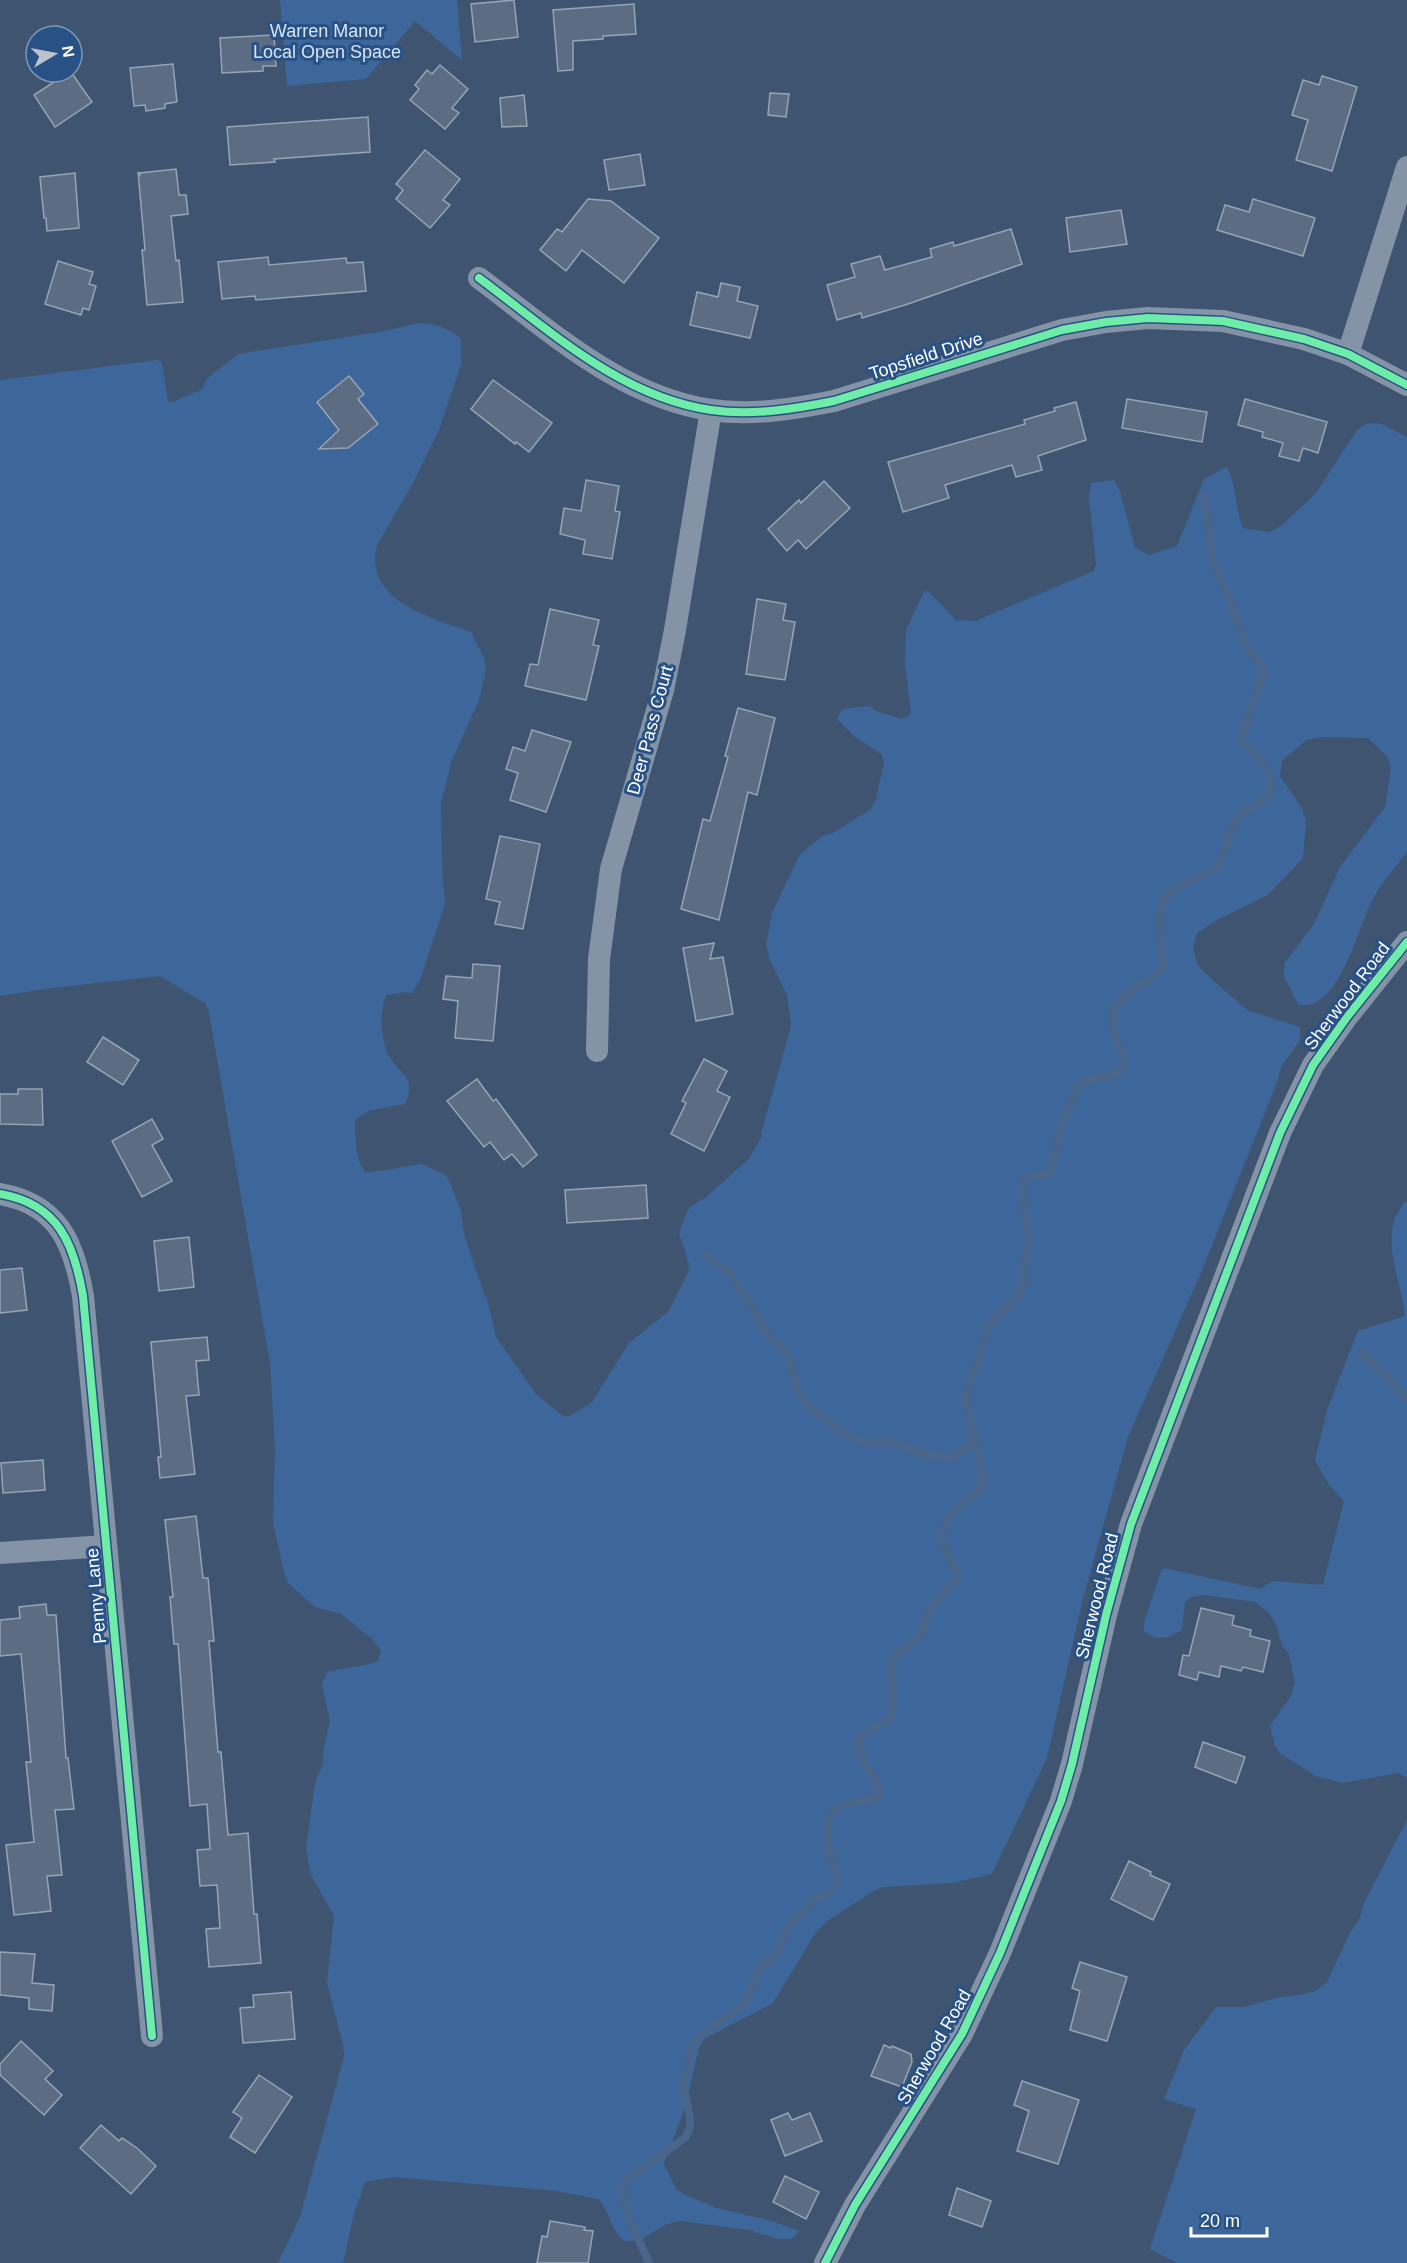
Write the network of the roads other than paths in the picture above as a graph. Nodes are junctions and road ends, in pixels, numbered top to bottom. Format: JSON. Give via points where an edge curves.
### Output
{"nodes":[{"id":1,"x":1407,"y":167,"type":"edge"},
{"id":2,"x":478,"y":278,"type":"dead end"},
{"id":3,"x":1348,"y":354,"type":"junction"},
{"id":4,"x":1407,"y":385,"type":"edge"},
{"id":5,"x":711,"y":410,"type":"junction"},
{"id":6,"x":1407,"y":942,"type":"edge"},
{"id":7,"x":597,"y":1051,"type":"dead end"},
{"id":8,"x":0,"y":1194,"type":"edge"},
{"id":9,"x":106,"y":1545,"type":"junction"},
{"id":10,"x":0,"y":1553,"type":"edge"},
{"id":11,"x":152,"y":2036,"type":"dead end"},
{"id":12,"x":825,"y":2263,"type":"edge"}],
"edges":[{"from":1,"to":3,"type":"street"},
{"from":2,"to":5,"type":"street","name":"Topsfield Drive","via":[[609,372],[641,389]]},
{"from":3,"to":4,"type":"street","name":"Topsfield Drive"},
{"from":3,"to":5,"type":"street","name":"Topsfield Drive","via":[[1304,339],[1223,321],[1117,321],[1062,330],[834,401],[757,412]]},
{"from":5,"to":7,"type":"street","name":"Deer Pass Court","via":[[663,690],[611,869],[599,959]]},
{"from":6,"to":12,"type":"street","name":"Sherwood Road","via":[[1313,1065],[1284,1123],[1131,1524],[1072,1764],[1000,1953],[962,2034],[855,2205]]},
{"from":8,"to":9,"type":"street","name":"Penny Lane","via":[[20,1197],[38,1207],[65,1235],[74,1255],[83,1296]]},
{"from":9,"to":10,"type":"street"},
{"from":9,"to":11,"type":"street","name":"Penny Lane"}]}
